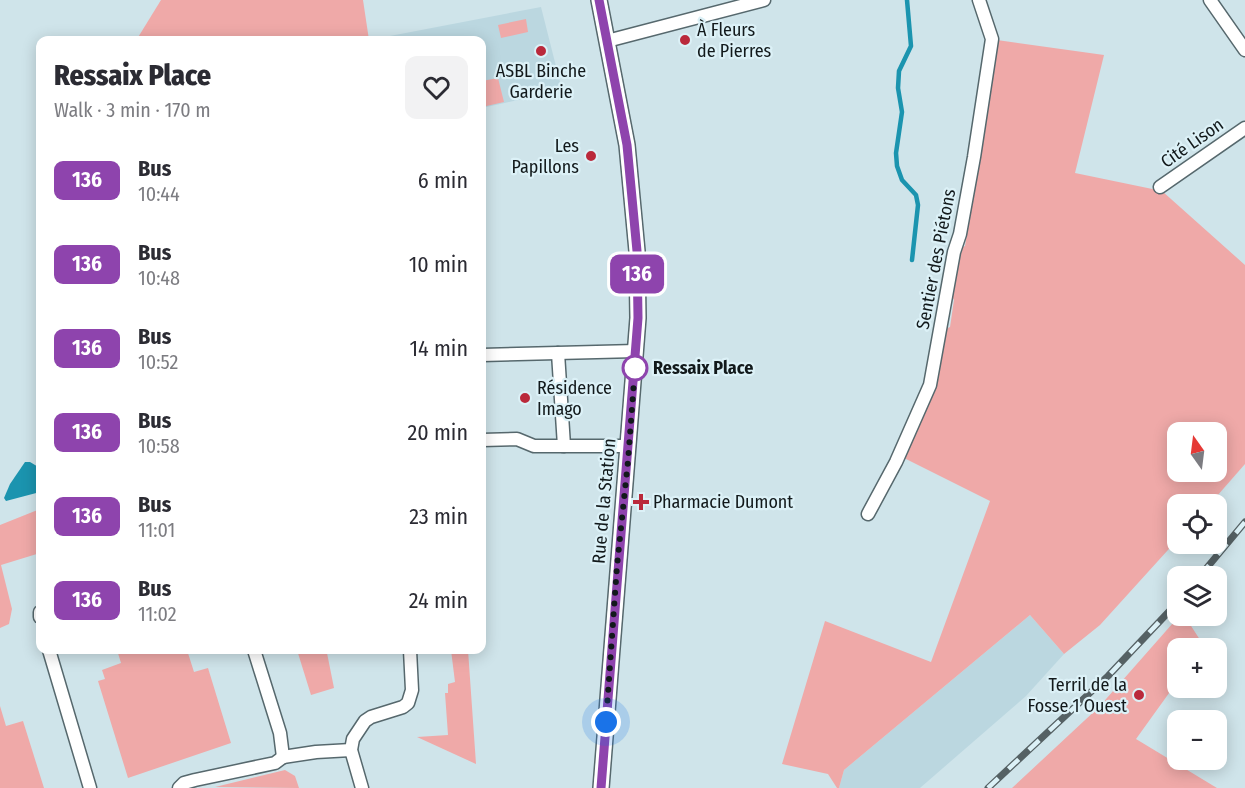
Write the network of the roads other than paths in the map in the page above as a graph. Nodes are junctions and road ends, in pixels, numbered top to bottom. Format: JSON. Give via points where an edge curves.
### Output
{"nodes":[{"id":1,"x":599,"y":0,"type":"edge"},
{"id":2,"x":764,"y":0,"type":"edge"},
{"id":3,"x":979,"y":0,"type":"edge"},
{"id":4,"x":1210,"y":0,"type":"edge"},
{"id":5,"x":607,"y":40,"type":"junction"},
{"id":6,"x":1245,"y":50,"type":"edge"},
{"id":7,"x":1245,"y":128,"type":"edge"},
{"id":8,"x":1160,"y":187,"type":"dead end"},
{"id":9,"x":636,"y":351,"type":"junction"},
{"id":10,"x":558,"y":353,"type":"junction"},
{"id":11,"x":486,"y":355,"type":"edge"},
{"id":12,"x":486,"y":440,"type":"edge"},
{"id":13,"x":564,"y":446,"type":"junction"},
{"id":14,"x":629,"y":446,"type":"junction"},
{"id":15,"x":868,"y":514,"type":"dead end"},
{"id":16,"x":50,"y":654,"type":"edge"},
{"id":17,"x":256,"y":654,"type":"edge"},
{"id":18,"x":410,"y":654,"type":"edge"},
{"id":19,"x":351,"y":750,"type":"junction"},
{"id":20,"x":283,"y":757,"type":"junction"},
{"id":21,"x":90,"y":788,"type":"edge"},
{"id":22,"x":179,"y":788,"type":"edge"},
{"id":23,"x":362,"y":788,"type":"edge"},
{"id":24,"x":601,"y":788,"type":"edge"}],
"edges":[{"from":1,"to":5,"type":"street","name":"Rue de la Station"},
{"from":2,"to":5,"type":"street"},
{"from":3,"to":15,"type":"street","name":"Sentier des Piétons","via":[[992,39],[974,157],[930,385]]},
{"from":4,"to":6,"type":"street"},
{"from":5,"to":9,"type":"street","name":"Rue de la Station","via":[[632,192],[637,251]]},
{"from":7,"to":8,"type":"street","name":"Cité Lison"},
{"from":9,"to":10,"type":"street"},
{"from":9,"to":14,"type":"street","name":"Rue de la Station"},
{"from":10,"to":11,"type":"street"},
{"from":10,"to":13,"type":"street"},
{"from":12,"to":13,"type":"street","via":[[509,438],[534,446]]},
{"from":13,"to":14,"type":"street"},
{"from":14,"to":24,"type":"street","name":"Rue de la Station"},
{"from":16,"to":21,"type":"street"},
{"from":17,"to":20,"type":"street","via":[[280,733]]},
{"from":18,"to":19,"type":"street","via":[[412,690],[408,703],[365,721]]},
{"from":19,"to":20,"type":"street"},
{"from":19,"to":23,"type":"street"},
{"from":20,"to":22,"type":"street","via":[[274,763],[184,783]]}]}
